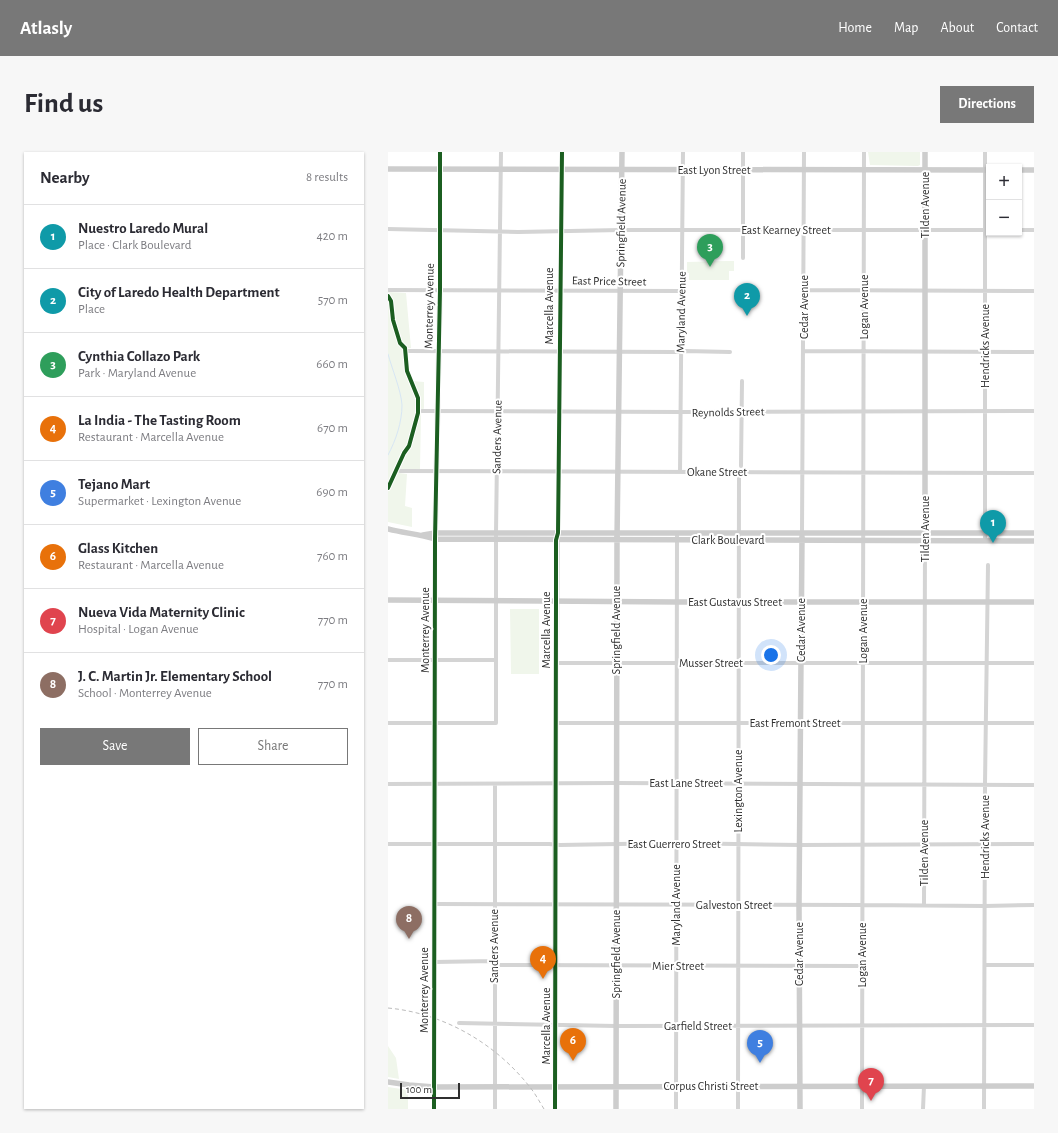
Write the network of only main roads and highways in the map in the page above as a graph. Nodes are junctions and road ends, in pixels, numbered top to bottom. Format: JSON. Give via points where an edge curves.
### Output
{"nodes":[{"id":1,"x":440,"y":152,"type":"edge"},
{"id":2,"x":622,"y":152,"type":"edge"},
{"id":3,"x":925,"y":152,"type":"edge"},
{"id":4,"x":388,"y":169,"type":"edge"},
{"id":5,"x":440,"y":169,"type":"junction"},
{"id":6,"x":622,"y":170,"type":"junction"},
{"id":7,"x":925,"y":170,"type":"junction"},
{"id":8,"x":986,"y":170,"type":"edge"},
{"id":9,"x":1022,"y":170,"type":"edge"},
{"id":10,"x":1034,"y":170,"type":"edge"},
{"id":11,"x":388,"y":529,"type":"edge"},
{"id":12,"x":558,"y":533,"type":"junction"},
{"id":13,"x":617,"y":533,"type":"junction"},
{"id":14,"x":802,"y":533,"type":"junction"},
{"id":15,"x":925,"y":533,"type":"junction"},
{"id":16,"x":1034,"y":533,"type":"edge"},
{"id":17,"x":435,"y":536,"type":"junction"},
{"id":18,"x":556,"y":540,"type":"junction"},
{"id":19,"x":616,"y":540,"type":"junction"},
{"id":20,"x":802,"y":540,"type":"junction"},
{"id":21,"x":925,"y":540,"type":"junction"},
{"id":22,"x":1034,"y":541,"type":"edge"},
{"id":23,"x":388,"y":600,"type":"edge"},
{"id":24,"x":435,"y":601,"type":"junction"},
{"id":25,"x":556,"y":601,"type":"junction"},
{"id":26,"x":616,"y":602,"type":"junction"},
{"id":27,"x":801,"y":602,"type":"junction"},
{"id":28,"x":1034,"y":602,"type":"edge"},
{"id":29,"x":388,"y":1082,"type":"edge"},
{"id":30,"x":556,"y":1086,"type":"junction"},
{"id":31,"x":616,"y":1086,"type":"junction"},
{"id":32,"x":800,"y":1086,"type":"junction"},
{"id":33,"x":1034,"y":1086,"type":"edge"},
{"id":34,"x":434,"y":1087,"type":"junction"},
{"id":35,"x":434,"y":1109,"type":"edge"},
{"id":36,"x":556,"y":1109,"type":"edge"},
{"id":37,"x":616,"y":1109,"type":"edge"},
{"id":38,"x":800,"y":1109,"type":"edge"}],
"edges":[{"from":1,"to":5,"type":"main road","name":"Monterrey Avenue"},
{"from":2,"to":6,"type":"main road","name":"Springfield Avenue"},
{"from":3,"to":7,"type":"main road","name":"Tilden Avenue"},
{"from":4,"to":5,"type":"main road","name":"East Lyon Street"},
{"from":5,"to":6,"type":"main road","name":"East Lyon Street"},
{"from":5,"to":17,"type":"main road","name":"Monterrey Avenue"},
{"from":6,"to":7,"type":"main road","name":"East Lyon Street"},
{"from":6,"to":13,"type":"main road","name":"Springfield Avenue"},
{"from":7,"to":8,"type":"main road","name":"East Lyon Street"},
{"from":7,"to":15,"type":"main road","name":"Tilden Avenue"},
{"from":9,"to":10,"type":"main road"},
{"from":11,"to":17,"type":"main road","name":"Clark Boulevard"},
{"from":12,"to":13,"type":"main road","name":"Clark Boulevard"},
{"from":12,"to":17,"type":"main road","name":"Clark Boulevard"},
{"from":12,"to":18,"type":"main road","name":"Marcella Avenue"},
{"from":13,"to":14,"type":"main road","name":"Clark Boulevard"},
{"from":13,"to":19,"type":"main road","name":"Springfield Avenue"},
{"from":14,"to":15,"type":"main road","name":"Clark Boulevard"},
{"from":14,"to":20,"type":"main road","name":"Cedar Avenue"},
{"from":15,"to":16,"type":"main road","name":"Clark Boulevard"},
{"from":15,"to":21,"type":"main road","name":"Tilden Avenue"},
{"from":17,"to":18,"type":"main road","name":"Clark Boulevard"},
{"from":17,"to":24,"type":"main road","name":"Monterrey Avenue"},
{"from":18,"to":19,"type":"main road","name":"Clark Boulevard"},
{"from":18,"to":25,"type":"main road","name":"Marcella Avenue"},
{"from":19,"to":20,"type":"main road","name":"Clark Boulevard"},
{"from":19,"to":26,"type":"main road","name":"Springfield Avenue"},
{"from":20,"to":21,"type":"main road","name":"Clark Boulevard"},
{"from":20,"to":27,"type":"main road","name":"Cedar Avenue"},
{"from":21,"to":22,"type":"main road","name":"Clark Boulevard"},
{"from":23,"to":24,"type":"main road","name":"East Gustavus Street"},
{"from":24,"to":25,"type":"main road","name":"East Gustavus Street"},
{"from":24,"to":34,"type":"main road","name":"Monterrey Avenue"},
{"from":25,"to":26,"type":"main road","name":"East Gustavus Street"},
{"from":25,"to":30,"type":"main road","name":"Marcella Avenue"},
{"from":26,"to":27,"type":"main road","name":"East Gustavus Street"},
{"from":26,"to":31,"type":"main road","name":"Springfield Avenue"},
{"from":27,"to":28,"type":"main road","name":"East Gustavus Street"},
{"from":27,"to":32,"type":"main road","name":"Cedar Avenue"},
{"from":29,"to":34,"type":"main road","name":"Corpus Christi Street"},
{"from":30,"to":31,"type":"main road","name":"Corpus Christi Street"},
{"from":30,"to":34,"type":"main road","name":"Corpus Christi Street"},
{"from":30,"to":36,"type":"main road","name":"Marcella Avenue"},
{"from":31,"to":32,"type":"main road","name":"Corpus Christi Street"},
{"from":31,"to":37,"type":"main road","name":"Springfield Avenue"},
{"from":32,"to":33,"type":"main road","name":"Corpus Christi Street"},
{"from":32,"to":38,"type":"main road","name":"Cedar Avenue"},
{"from":34,"to":35,"type":"main road","name":"Monterrey Avenue"}]}
